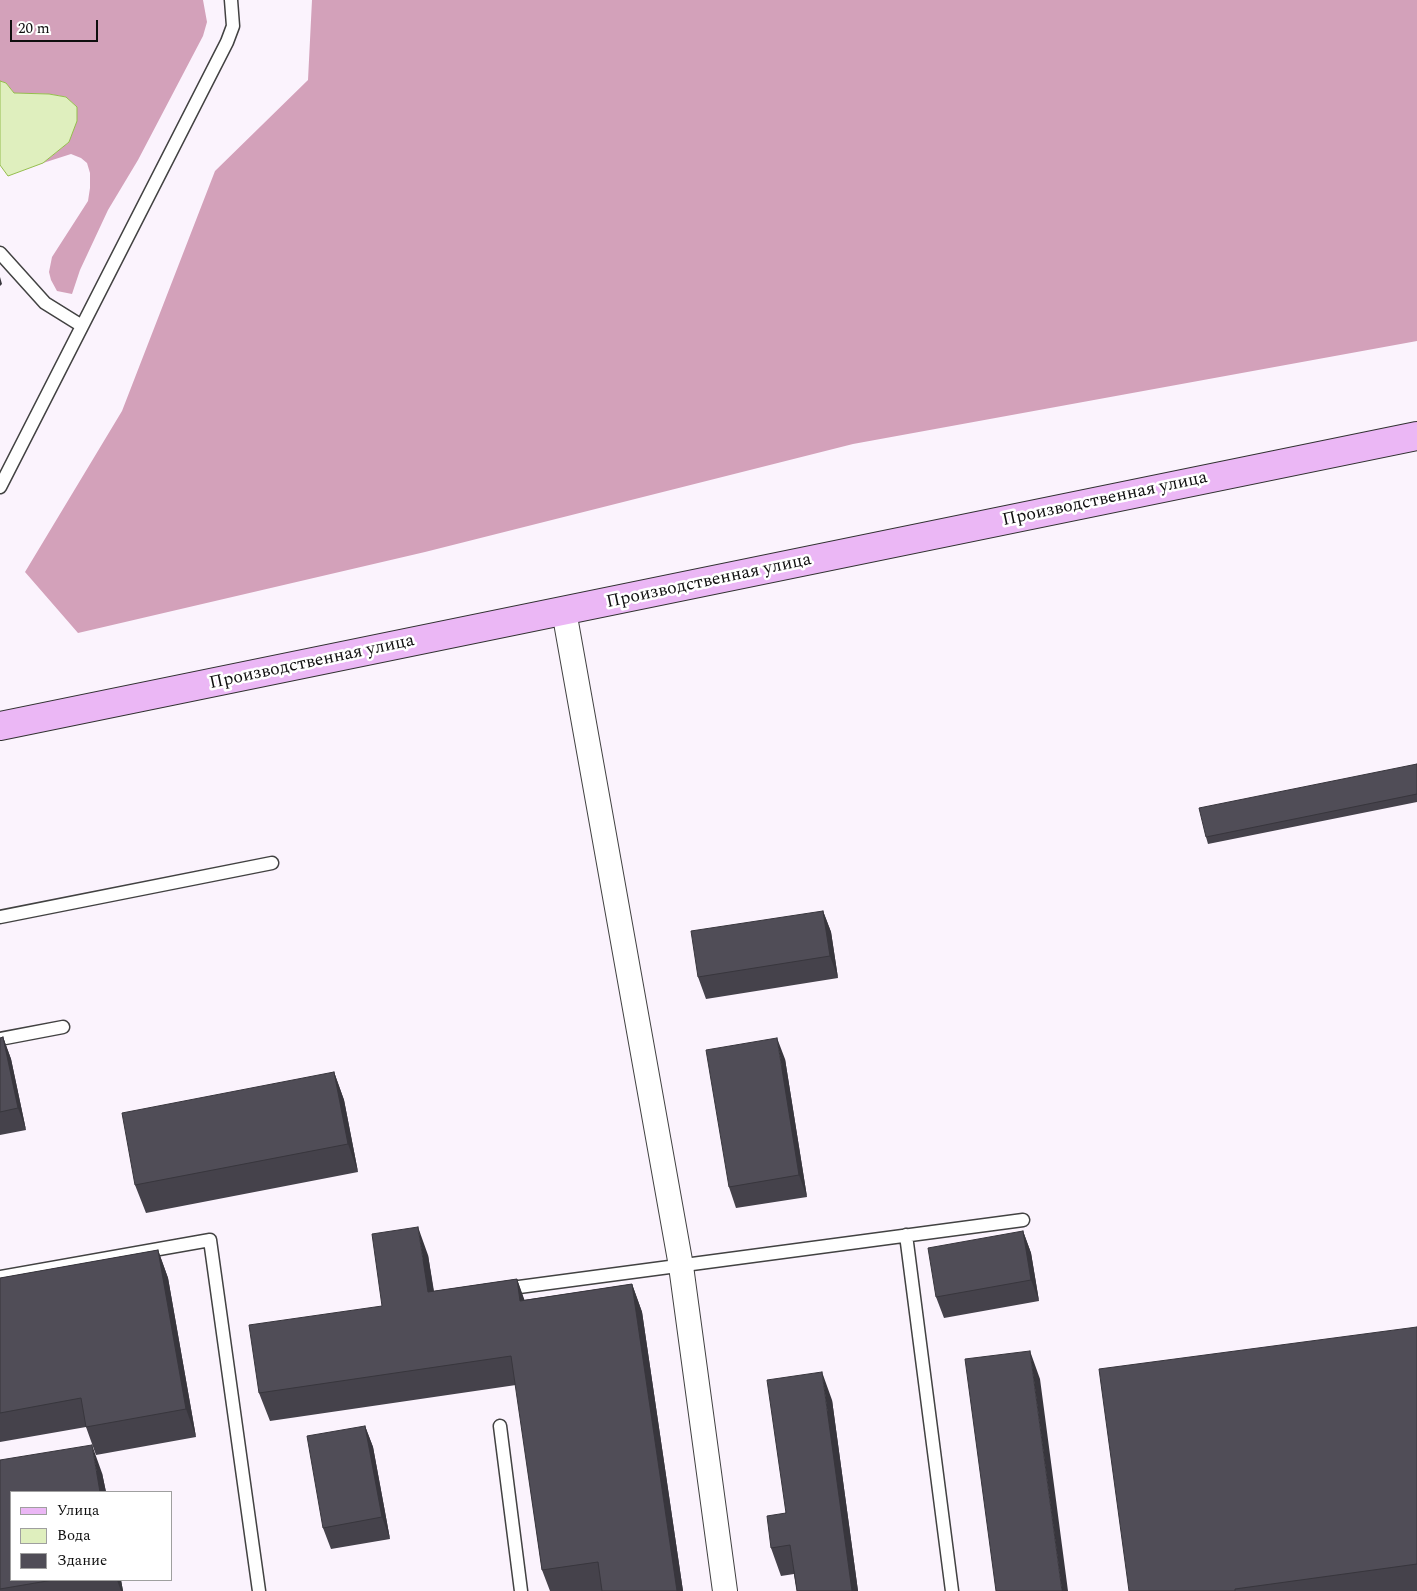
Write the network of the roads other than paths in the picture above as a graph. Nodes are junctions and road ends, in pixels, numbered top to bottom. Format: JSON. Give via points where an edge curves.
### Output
{"nodes":[{"id":1,"x":231,"y":0,"type":"edge"},
{"id":2,"x":0,"y":253,"type":"edge"},
{"id":3,"x":82,"y":326,"type":"junction"},
{"id":4,"x":1417,"y":436,"type":"edge"},
{"id":5,"x":0,"y":487,"type":"edge"},
{"id":6,"x":564,"y":611,"type":"junction"},
{"id":7,"x":0,"y":726,"type":"edge"},
{"id":8,"x":272,"y":863,"type":"dead end"},
{"id":9,"x":0,"y":917,"type":"edge"},
{"id":10,"x":63,"y":1027,"type":"dead end"},
{"id":11,"x":0,"y":1039,"type":"edge"},
{"id":12,"x":1023,"y":1220,"type":"dead end"},
{"id":13,"x":906,"y":1235,"type":"junction"},
{"id":14,"x":681,"y":1266,"type":"junction"},
{"id":15,"x":0,"y":1277,"type":"edge"},
{"id":16,"x":496,"y":1290,"type":"edge"},
{"id":17,"x":500,"y":1426,"type":"dead end"},
{"id":18,"x":259,"y":1591,"type":"edge"},
{"id":19,"x":521,"y":1591,"type":"edge"},
{"id":20,"x":725,"y":1591,"type":"edge"},
{"id":21,"x":952,"y":1591,"type":"edge"}],
"edges":[{"from":1,"to":3,"type":"lane","via":[[232,26],[227,42]]},
{"from":2,"to":3,"type":"lane","via":[[45,303]]},
{"from":3,"to":5,"type":"lane"},
{"from":4,"to":6,"type":"main road","name":"Производственная улица"},
{"from":6,"to":7,"type":"main road","name":"Производственная улица"},
{"from":6,"to":14,"type":"street"},
{"from":8,"to":9,"type":"lane"},
{"from":10,"to":11,"type":"lane"},
{"from":12,"to":13,"type":"lane"},
{"from":13,"to":14,"type":"lane"},
{"from":13,"to":21,"type":"lane"},
{"from":14,"to":16,"type":"lane"},
{"from":14,"to":20,"type":"street"},
{"from":15,"to":18,"type":"lane","via":[[210,1240]]},
{"from":17,"to":19,"type":"lane"}]}
